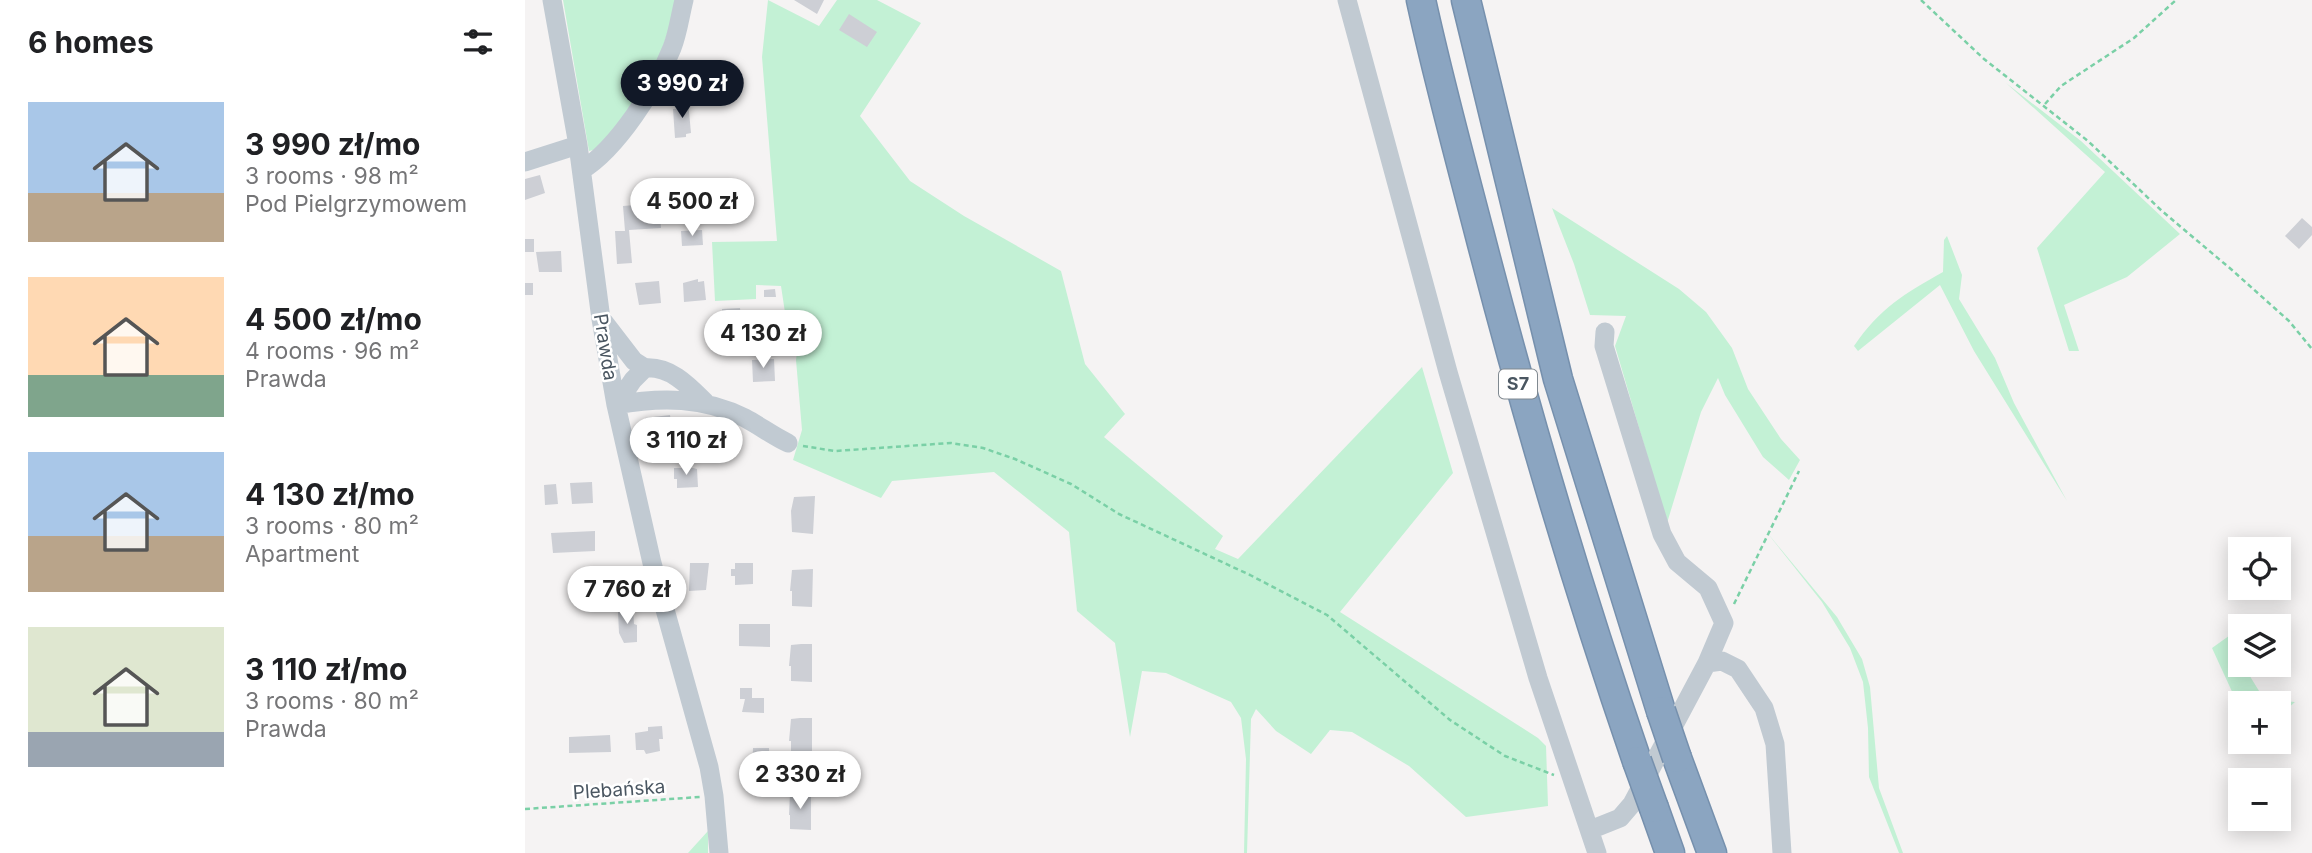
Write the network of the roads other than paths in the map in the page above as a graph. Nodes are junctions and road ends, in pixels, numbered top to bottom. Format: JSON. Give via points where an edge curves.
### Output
{"nodes":[{"id":1,"x":552,"y":0,"type":"edge"},
{"id":2,"x":684,"y":0,"type":"edge"},
{"id":3,"x":1347,"y":0,"type":"edge"},
{"id":4,"x":1421,"y":0,"type":"edge"},
{"id":5,"x":1466,"y":0,"type":"edge"},
{"id":6,"x":578,"y":145,"type":"junction"},
{"id":7,"x":525,"y":162,"type":"edge"},
{"id":8,"x":582,"y":170,"type":"junction"},
{"id":9,"x":601,"y":319,"type":"junction"},
{"id":10,"x":1605,"y":332,"type":"dead end"},
{"id":11,"x":645,"y":368,"type":"junction"},
{"id":12,"x":705,"y":402,"type":"junction"},
{"id":13,"x":616,"y":405,"type":"junction"},
{"id":14,"x":788,"y":443,"type":"road end"},
{"id":15,"x":1707,"y":663,"type":"junction"},
{"id":16,"x":1590,"y":830,"type":"junction"},
{"id":17,"x":719,"y":853,"type":"edge"},
{"id":18,"x":1597,"y":853,"type":"edge"},
{"id":19,"x":1670,"y":853,"type":"edge"},
{"id":20,"x":1712,"y":853,"type":"edge"},
{"id":21,"x":1782,"y":853,"type":"edge"}],
"edges":[{"from":1,"to":6,"type":"street","name":"Prawda"},
{"from":2,"to":8,"type":"street","via":[[674,45],[660,77],[609,148]]},
{"from":3,"to":16,"type":"street","via":[[1448,372],[1538,678]]},
{"from":4,"to":19,"type":"highway","number":"S7","bridge":true,"via":[[1522,397],[1597,643]]},
{"from":5,"to":20,"type":"highway","number":"S7","bridge":true,"via":[[1558,379],[1661,712]]},
{"from":6,"to":7,"type":"street"},
{"from":6,"to":8,"type":"street","name":"Prawda"},
{"from":8,"to":9,"type":"street","name":"Prawda"},
{"from":9,"to":11,"type":"street","via":[[634,361]]},
{"from":9,"to":13,"type":"street","name":"Prawda"},
{"from":10,"to":15,"type":"street","via":[[1604,346],[1662,534],[1677,562],[1708,588],[1724,623]]},
{"from":11,"to":12,"type":"street","via":[[659,367]]},
{"from":11,"to":13,"type":"street"},
{"from":12,"to":13,"type":"street","via":[[645,400]]},
{"from":12,"to":14,"type":"street"},
{"from":13,"to":17,"type":"street","name":"Prawda","via":[[652,563],[700,730],[714,796]]},
{"from":15,"to":16,"type":"street","via":[[1632,804],[1620,818]]},
{"from":15,"to":21,"type":"street","via":[[1722,661],[1738,669],[1764,708],[1775,744]]},
{"from":16,"to":18,"type":"street"}]}
